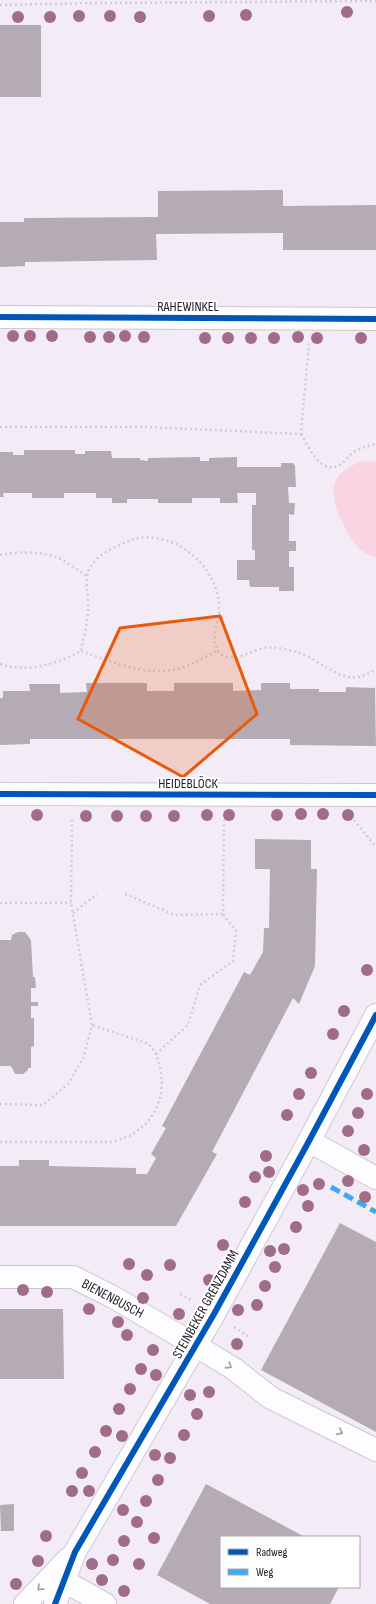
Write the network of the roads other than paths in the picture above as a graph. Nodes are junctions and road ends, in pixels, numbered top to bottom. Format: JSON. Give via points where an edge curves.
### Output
{"nodes":[{"id":1,"x":0,"y":317,"type":"edge"},
{"id":2,"x":376,"y":319,"type":"edge"},
{"id":3,"x":0,"y":794,"type":"edge"},
{"id":4,"x":376,"y":795,"type":"edge"},
{"id":5,"x":376,"y":1015,"type":"edge"},
{"id":6,"x":309,"y":1141,"type":"junction"},
{"id":7,"x":376,"y":1178,"type":"edge"},
{"id":8,"x":0,"y":1277,"type":"edge"},
{"id":9,"x":195,"y":1345,"type":"junction"},
{"id":10,"x":376,"y":1450,"type":"edge"},
{"id":11,"x":75,"y":1552,"type":"junction"},
{"id":12,"x":64,"y":1581,"type":"junction"},
{"id":13,"x":25,"y":1604,"type":"edge"},
{"id":14,"x":55,"y":1604,"type":"edge"},
{"id":15,"x":105,"y":1604,"type":"edge"}],
"edges":[{"from":1,"to":2,"type":"street","name":"RAHEWINKEL"},
{"from":3,"to":4,"type":"street","name":"HEIDEBLÖCK"},
{"from":5,"to":6,"type":"street","name":"STEINBEKER GRENZDAMM"},
{"from":6,"to":7,"type":"street"},
{"from":6,"to":9,"type":"street","name":"STEINBEKER GRENZDAMM"},
{"from":8,"to":9,"type":"street","name":"BIENENBUSCH","via":[[73,1277],[113,1297]]},
{"from":9,"to":10,"type":"street","name":"BIENENBUSCH","one_way":true,"via":[[234,1369],[271,1398]]},
{"from":9,"to":11,"type":"street","name":"STEINBEKER GRENZDAMM"},
{"from":11,"to":12,"type":"street","name":"STEINBEKER GRENZDAMM"},
{"from":11,"to":13,"type":"street","name":"STEINBEKER GRENZDAMM","one_way":true},
{"from":12,"to":14,"type":"street","name":"STEINBEKER GRENZDAMM"},
{"from":12,"to":15,"type":"street"}]}
